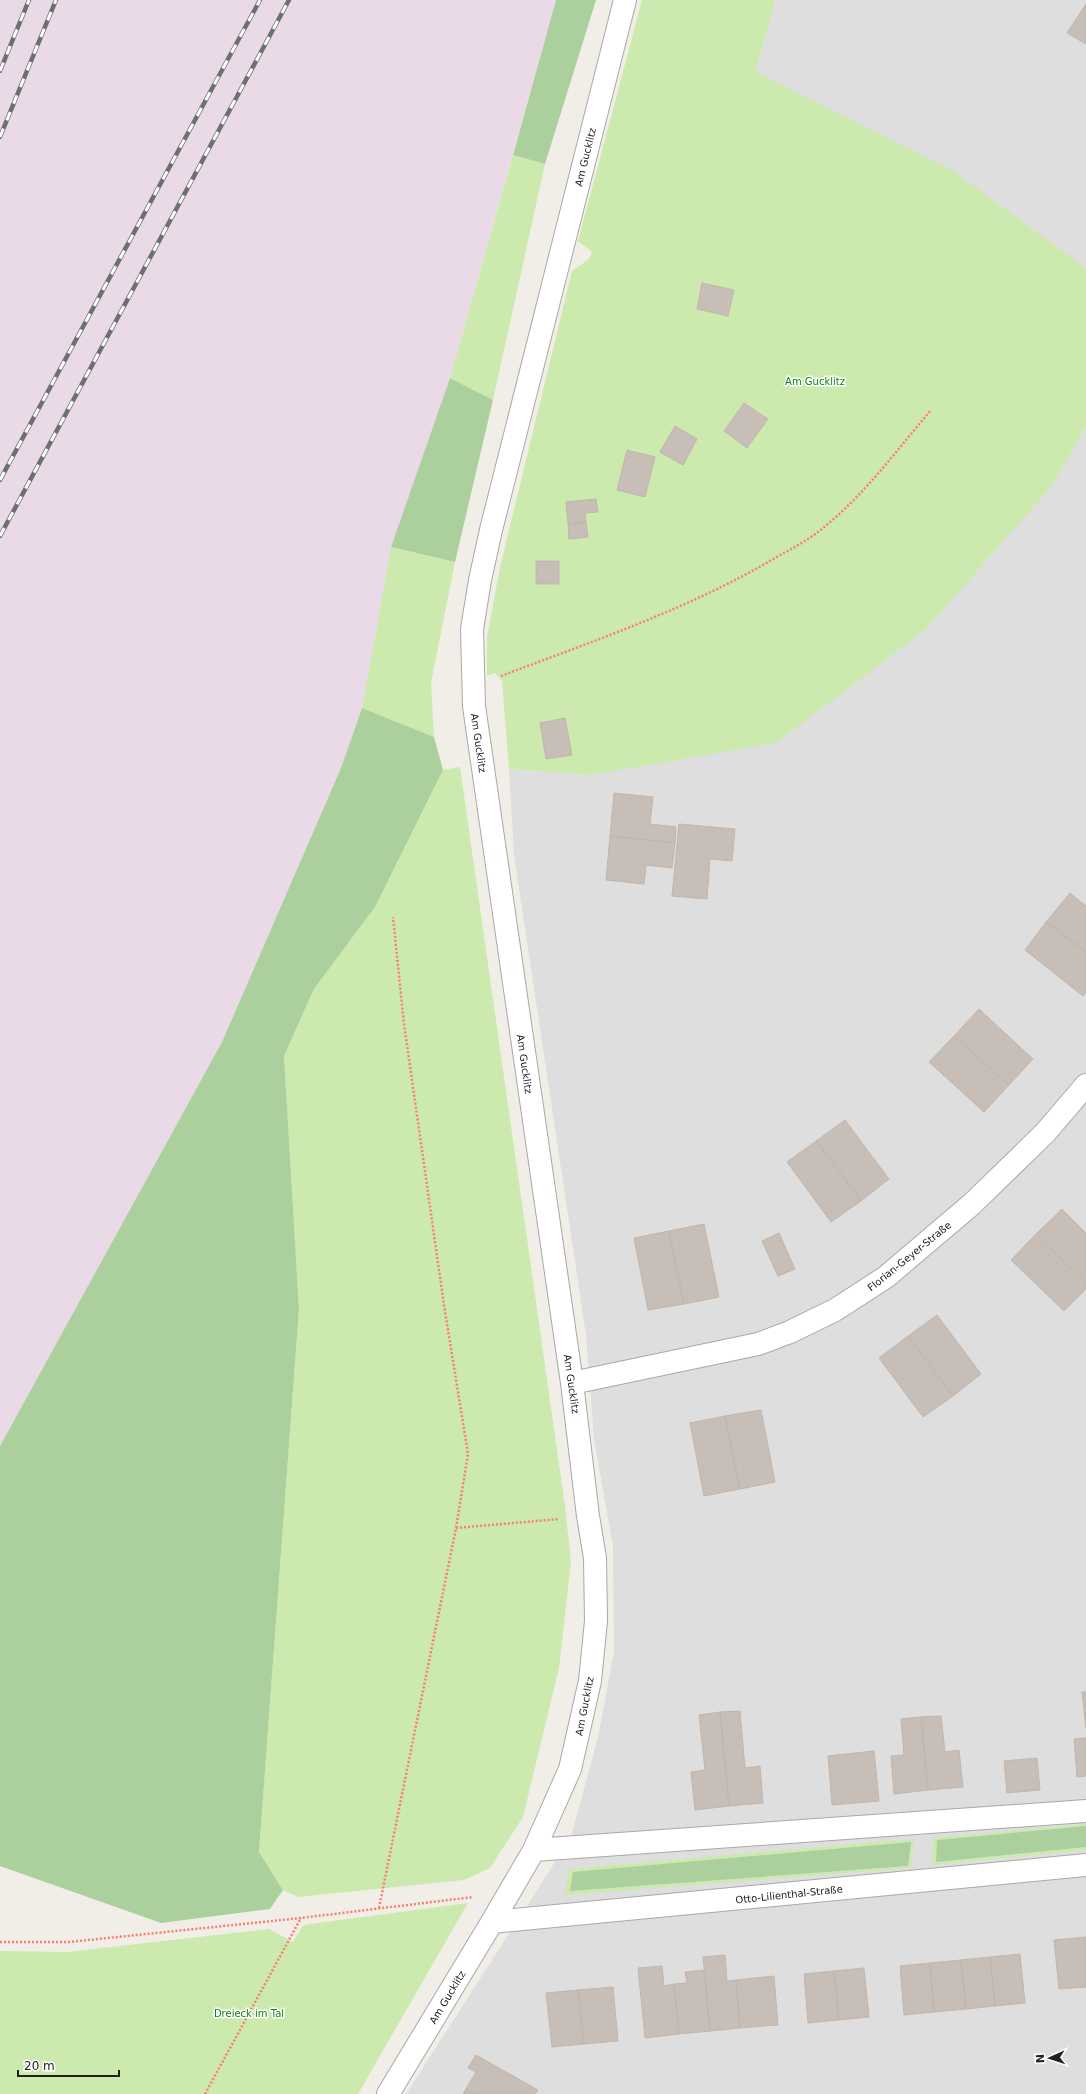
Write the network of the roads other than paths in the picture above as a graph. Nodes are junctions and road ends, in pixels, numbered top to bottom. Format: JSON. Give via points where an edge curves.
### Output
{"nodes":[{"id":1,"x":625,"y":0,"type":"edge"},
{"id":2,"x":1086,"y":1085,"type":"edge"},
{"id":3,"x":572,"y":1383,"type":"junction"},
{"id":4,"x":1086,"y":1811,"type":"edge"},
{"id":5,"x":534,"y":1850,"type":"junction"},
{"id":6,"x":1086,"y":1865,"type":"edge"},
{"id":7,"x":492,"y":1922,"type":"junction"},
{"id":8,"x":388,"y":2094,"type":"edge"}],
"edges":[{"from":1,"to":3,"type":"street","name":"Am Gucklitz","via":[[480,580],[472,629],[473,687],[490,825]]},
{"from":2,"to":3,"type":"street","name":"Florian-Geyer-Straße","via":[[1045,1133],[972,1204],[886,1276],[835,1310],[758,1344]]},
{"from":3,"to":5,"type":"street","name":"Am Gucklitz","via":[[595,1558],[596,1621],[590,1681],[570,1769]]},
{"from":4,"to":5,"type":"street"},
{"from":5,"to":7,"type":"street","name":"Am Gucklitz"},
{"from":6,"to":7,"type":"street","name":"Otto-Lilienthal-Straße"},
{"from":7,"to":8,"type":"street","name":"Am Gucklitz"}]}
